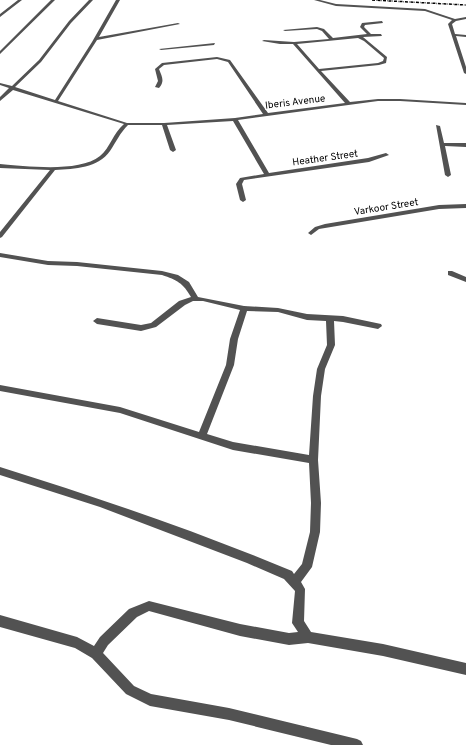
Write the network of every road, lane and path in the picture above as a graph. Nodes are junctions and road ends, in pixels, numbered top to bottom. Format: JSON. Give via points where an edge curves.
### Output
{"nodes":[{"id":1,"x":20,"y":0,"type":"edge"},
{"id":2,"x":53,"y":0,"type":"edge"},
{"id":3,"x":91,"y":0,"type":"edge"},
{"id":4,"x":118,"y":0,"type":"edge"},
{"id":5,"x":316,"y":0,"type":"edge"},
{"id":6,"x":0,"y":16,"type":"edge"},
{"id":7,"x":466,"y":18,"type":"edge"},
{"id":8,"x":455,"y":20,"type":"junction"},
{"id":9,"x":382,"y":22,"type":"dead end"},
{"id":10,"x":178,"y":24,"type":"dead end"},
{"id":11,"x":285,"y":30,"type":"dead end"},
{"id":12,"x":370,"y":34,"type":"junction"},
{"id":13,"x":381,"y":35,"type":"dead end"},
{"id":14,"x":454,"y":35,"type":"junction"},
{"id":15,"x":466,"y":36,"type":"edge"},
{"id":16,"x":359,"y":37,"type":"junction"},
{"id":17,"x":332,"y":38,"type":"junction"},
{"id":18,"x":96,"y":39,"type":"junction"},
{"id":19,"x":264,"y":41,"type":"dead end"},
{"id":20,"x":294,"y":43,"type":"junction"},
{"id":21,"x":214,"y":44,"type":"dead end"},
{"id":22,"x":187,"y":46,"type":"junction"},
{"id":23,"x":161,"y":49,"type":"dead end"},
{"id":24,"x":459,"y":51,"type":"junction"},
{"id":25,"x":466,"y":51,"type":"edge"},
{"id":26,"x":0,"y":53,"type":"edge"},
{"id":27,"x":194,"y":60,"type":"junction"},
{"id":28,"x":465,"y":68,"type":"edge"},
{"id":29,"x":318,"y":70,"type":"junction"},
{"id":30,"x":466,"y":73,"type":"edge"},
{"id":31,"x":0,"y":84,"type":"edge"},
{"id":32,"x":157,"y":87,"type":"dead end"},
{"id":33,"x":11,"y":88,"type":"junction"},
{"id":34,"x":0,"y":100,"type":"edge"},
{"id":35,"x":56,"y":101,"type":"junction"},
{"id":36,"x":348,"y":103,"type":"junction"},
{"id":37,"x":466,"y":104,"type":"edge"},
{"id":38,"x":266,"y":114,"type":"junction"},
{"id":39,"x":235,"y":119,"type":"junction"},
{"id":40,"x":126,"y":124,"type":"junction"},
{"id":41,"x":164,"y":124,"type":"junction"},
{"id":42,"x":438,"y":126,"type":"dead end"},
{"id":43,"x":442,"y":144,"type":"junction"},
{"id":44,"x":466,"y":146,"type":"edge"},
{"id":45,"x":173,"y":150,"type":"dead end"},
{"id":46,"x":386,"y":155,"type":"dead end"},
{"id":47,"x":0,"y":166,"type":"edge"},
{"id":48,"x":54,"y":168,"type":"junction"},
{"id":49,"x":267,"y":174,"type":"junction"},
{"id":50,"x":448,"y":175,"type":"dead end"},
{"id":51,"x":243,"y":200,"type":"dead end"},
{"id":52,"x":466,"y":206,"type":"edge"},
{"id":53,"x":311,"y":233,"type":"dead end"},
{"id":54,"x":0,"y":236,"type":"edge"},
{"id":55,"x":0,"y":255,"type":"edge"},
{"id":56,"x":450,"y":273,"type":"dead end"},
{"id":57,"x":466,"y":280,"type":"edge"},
{"id":58,"x":196,"y":299,"type":"junction"},
{"id":59,"x":244,"y":308,"type":"junction"},
{"id":60,"x":330,"y":320,"type":"junction"},
{"id":61,"x":97,"y":321,"type":"dead end"},
{"id":62,"x":378,"y":326,"type":"dead end"},
{"id":63,"x":0,"y":388,"type":"edge"},
{"id":64,"x":202,"y":436,"type":"junction"},
{"id":65,"x":313,"y":460,"type":"junction"},
{"id":66,"x":0,"y":471,"type":"edge"},
{"id":67,"x":294,"y":583,"type":"junction"},
{"id":68,"x":0,"y":621,"type":"edge"},
{"id":69,"x":308,"y":637,"type":"junction"},
{"id":70,"x":96,"y":654,"type":"junction"},
{"id":71,"x":466,"y":669,"type":"edge"},
{"id":72,"x":357,"y":745,"type":"edge"}],
"edges":[{"from":1,"to":6,"type":"street"},
{"from":2,"to":26,"type":"street"},
{"from":3,"to":33,"type":"street","via":[[44,56]]},
{"from":4,"to":18,"type":"street"},
{"from":5,"to":8,"type":"street","via":[[336,6],[425,10]]},
{"from":7,"to":8,"type":"street"},
{"from":8,"to":14,"type":"street","via":[[450,22]]},
{"from":9,"to":12,"type":"street","via":[[362,24]]},
{"from":10,"to":18,"type":"street"},
{"from":11,"to":17,"type":"street","via":[[316,28],[323,30]]},
{"from":12,"to":13,"type":"street"},
{"from":12,"to":16,"type":"street"},
{"from":14,"to":15,"type":"street"},
{"from":14,"to":24,"type":"street"},
{"from":16,"to":17,"type":"street"},
{"from":16,"to":29,"type":"street","via":[[386,58],[386,61],[379,64]]},
{"from":17,"to":20,"type":"street"},
{"from":18,"to":35,"type":"street"},
{"from":19,"to":20,"type":"street"},
{"from":20,"to":29,"type":"street"},
{"from":21,"to":22,"type":"street"},
{"from":22,"to":23,"type":"street"},
{"from":22,"to":27,"type":"street"},
{"from":24,"to":25,"type":"street"},
{"from":24,"to":28,"type":"street"},
{"from":27,"to":32,"type":"street","via":[[159,66],[157,70],[162,80]]},
{"from":27,"to":38,"type":"street","via":[[227,60]]},
{"from":28,"to":30,"type":"street"},
{"from":29,"to":36,"type":"street"},
{"from":31,"to":33,"type":"street","name":"Iberis Avenue"},
{"from":33,"to":34,"type":"street"},
{"from":33,"to":35,"type":"street","name":"Iberis Avenue"},
{"from":35,"to":40,"type":"street","name":"Iberis Avenue"},
{"from":36,"to":37,"type":"street","name":"Iberis Avenue","via":[[400,100]]},
{"from":36,"to":38,"type":"street","name":"Iberis Avenue"},
{"from":38,"to":39,"type":"street","name":"Iberis Avenue"},
{"from":39,"to":41,"type":"street","name":"Iberis Avenue"},
{"from":39,"to":49,"type":"street"},
{"from":40,"to":41,"type":"street","name":"Iberis Avenue"},
{"from":40,"to":48,"type":"street","via":[[101,158],[85,166]]},
{"from":41,"to":45,"type":"street"},
{"from":42,"to":43,"type":"street"},
{"from":43,"to":44,"type":"street"},
{"from":43,"to":50,"type":"street"},
{"from":46,"to":49,"type":"street","name":"Heather Street","via":[[369,160]]},
{"from":47,"to":48,"type":"street"},
{"from":48,"to":54,"type":"street"},
{"from":49,"to":51,"type":"street","name":"Heather Street","via":[[247,177],[240,181]]},
{"from":52,"to":53,"type":"street","name":"Varkoor Street","via":[[439,207],[325,226]]},
{"from":55,"to":58,"type":"street","via":[[48,263],[162,273],[187,284]]},
{"from":56,"to":57,"type":"street"},
{"from":58,"to":59,"type":"street"},
{"from":58,"to":61,"type":"street","via":[[182,303],[153,325],[141,328]]},
{"from":59,"to":60,"type":"street","via":[[278,310]]},
{"from":59,"to":64,"type":"street","via":[[234,339],[230,365]]},
{"from":60,"to":62,"type":"street","via":[[343,319]]},
{"from":60,"to":65,"type":"street","via":[[331,345],[321,369]]},
{"from":63,"to":64,"type":"street","via":[[120,410]]},
{"from":64,"to":65,"type":"street","via":[[233,446]]},
{"from":65,"to":67,"type":"street","via":[[315,532],[307,567]]},
{"from":66,"to":67,"type":"street","via":[[100,503],[248,558],[288,575]]},
{"from":67,"to":69,"type":"street","via":[[300,589],[298,623]]},
{"from":68,"to":70,"type":"street","via":[[77,642]]},
{"from":69,"to":70,"type":"street","via":[[289,639],[240,630],[149,606],[133,613],[104,641]]},
{"from":69,"to":71,"type":"street","via":[[383,650]]},
{"from":70,"to":72,"type":"street","via":[[130,690],[150,700],[229,714]]}]}
